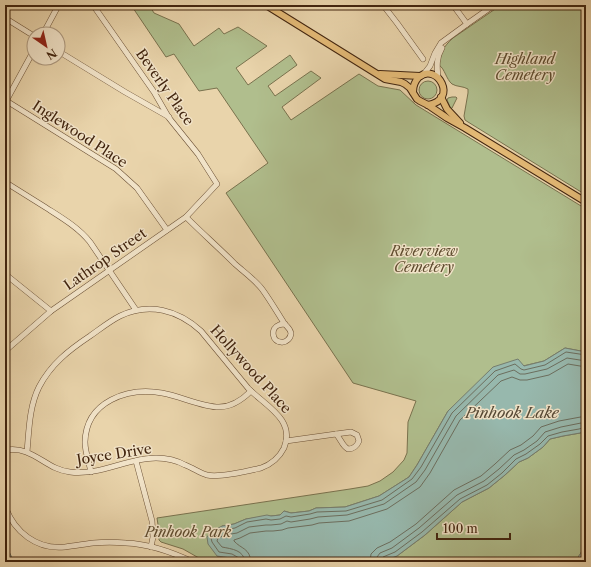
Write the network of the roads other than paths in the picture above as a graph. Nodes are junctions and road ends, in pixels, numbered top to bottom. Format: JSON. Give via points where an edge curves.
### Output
{"nodes":[{"id":1,"x":93,"y":5,"type":"edge"},
{"id":2,"x":266,"y":5,"type":"edge"},
{"id":3,"x":383,"y":5,"type":"edge"},
{"id":4,"x":453,"y":5,"type":"edge"},
{"id":5,"x":494,"y":5,"type":"edge"},
{"id":6,"x":57,"y":6,"type":"edge"},
{"id":7,"x":5,"y":18,"type":"edge"},
{"id":8,"x":467,"y":24,"type":"junction"},
{"id":9,"x":47,"y":26,"type":"edge"},
{"id":10,"x":26,"y":31,"type":"edge"},
{"id":11,"x":451,"y":36,"type":"junction"},
{"id":12,"x":66,"y":56,"type":"edge"},
{"id":13,"x":423,"y":59,"type":"dead end"},
{"id":14,"x":26,"y":64,"type":"edge"},
{"id":15,"x":377,"y":74,"type":"junction"},
{"id":16,"x":422,"y":76,"type":"junction"},
{"id":17,"x":438,"y":78,"type":"junction"},
{"id":18,"x":413,"y":92,"type":"junction"},
{"id":19,"x":441,"y":97,"type":"junction"},
{"id":20,"x":5,"y":102,"type":"edge"},
{"id":21,"x":428,"y":105,"type":"junction"},
{"id":22,"x":169,"y":118,"type":"junction"},
{"id":23,"x":465,"y":128,"type":"junction"},
{"id":24,"x":5,"y":182,"type":"edge"},
{"id":25,"x":217,"y":184,"type":"joint"},
{"id":26,"x":586,"y":202,"type":"edge"},
{"id":27,"x":186,"y":217,"type":"junction"},
{"id":28,"x":167,"y":230,"type":"junction"},
{"id":29,"x":109,"y":270,"type":"junction"},
{"id":30,"x":5,"y":274,"type":"edge"},
{"id":31,"x":136,"y":310,"type":"junction"},
{"id":32,"x":51,"y":311,"type":"junction"},
{"id":33,"x":285,"y":324,"type":"dead end"},
{"id":34,"x":5,"y":351,"type":"edge"},
{"id":35,"x":251,"y":391,"type":"junction"},
{"id":36,"x":336,"y":434,"type":"dead end"},
{"id":37,"x":286,"y":441,"type":"junction"},
{"id":38,"x":5,"y":450,"type":"edge"},
{"id":39,"x":27,"y":452,"type":"junction"},
{"id":40,"x":136,"y":461,"type":"junction"},
{"id":41,"x":91,"y":472,"type":"junction"},
{"id":42,"x":5,"y":506,"type":"edge"},
{"id":43,"x":151,"y":547,"type":"junction"},
{"id":44,"x":193,"y":562,"type":"edge"}],
"edges":[{"from":1,"to":22,"type":"street","name":"Beverly Place","via":[[154,92]]},
{"from":2,"to":15,"type":"main road"},
{"from":3,"to":13,"type":"street"},
{"from":4,"to":8,"type":"street"},
{"from":5,"to":8,"type":"street"},
{"from":6,"to":9,"type":"street"},
{"from":7,"to":10,"type":"street"},
{"from":8,"to":11,"type":"street"},
{"from":11,"to":16,"type":"street","via":[[441,43]]},
{"from":11,"to":17,"type":"street","via":[[439,53]]},
{"from":12,"to":22,"type":"street"},
{"from":14,"to":20,"type":"street"},
{"from":15,"to":16,"type":"main road"},
{"from":15,"to":18,"type":"main road","via":[[405,84]]},
{"from":16,"to":17,"type":"main road","via":[[431,74]]},
{"from":16,"to":18,"type":"main road","via":[[414,85]]},
{"from":17,"to":19,"type":"main road","via":[[443,87]]},
{"from":18,"to":21,"type":"main road","via":[[417,99]]},
{"from":19,"to":21,"type":"main road"},
{"from":19,"to":23,"type":"main road","via":[[447,109]]},
{"from":20,"to":28,"type":"street","name":"Inglewood Place","via":[[116,169],[137,188]]},
{"from":21,"to":23,"type":"main road"},
{"from":22,"to":25,"type":"street","name":"Beverly Place","via":[[198,154]]},
{"from":23,"to":26,"type":"main road"},
{"from":24,"to":29,"type":"street","via":[[75,227],[90,242]]},
{"from":25,"to":27,"type":"street","name":"Lathrop Street"},
{"from":27,"to":28,"type":"street","name":"Lathrop Street"},
{"from":27,"to":33,"type":"street","via":[[258,284]]},
{"from":28,"to":29,"type":"street","name":"Lathrop Street"},
{"from":29,"to":31,"type":"street"},
{"from":29,"to":32,"type":"street","name":"Lathrop Street"},
{"from":30,"to":32,"type":"street"},
{"from":31,"to":35,"type":"street","name":"Hollywood Place","via":[[161,310],[178,314],[190,322],[201,331]]},
{"from":31,"to":39,"type":"street","name":"Hollywood Place","via":[[119,316],[66,353],[50,369],[34,402]]},
{"from":32,"to":34,"type":"street","name":"Lathrop Street"},
{"from":35,"to":37,"type":"street","name":"Hollywood Place","via":[[280,417],[285,428]]},
{"from":35,"to":41,"type":"street","via":[[234,404],[221,407],[156,392],[135,392],[109,401],[95,414],[86,435]]},
{"from":36,"to":37,"type":"street"},
{"from":37,"to":40,"type":"street","name":"Joyce Drive","via":[[276,460],[267,466],[219,475],[202,473],[174,460]]},
{"from":38,"to":39,"type":"street","name":"Joyce Drive"},
{"from":39,"to":41,"type":"street","name":"Joyce Drive","via":[[50,466],[68,472]]},
{"from":40,"to":41,"type":"street","name":"Joyce Drive"},
{"from":40,"to":43,"type":"street","via":[[152,521]]},
{"from":42,"to":43,"type":"street","via":[[18,529],[40,544],[65,547],[113,542]]},
{"from":43,"to":44,"type":"street"}]}
